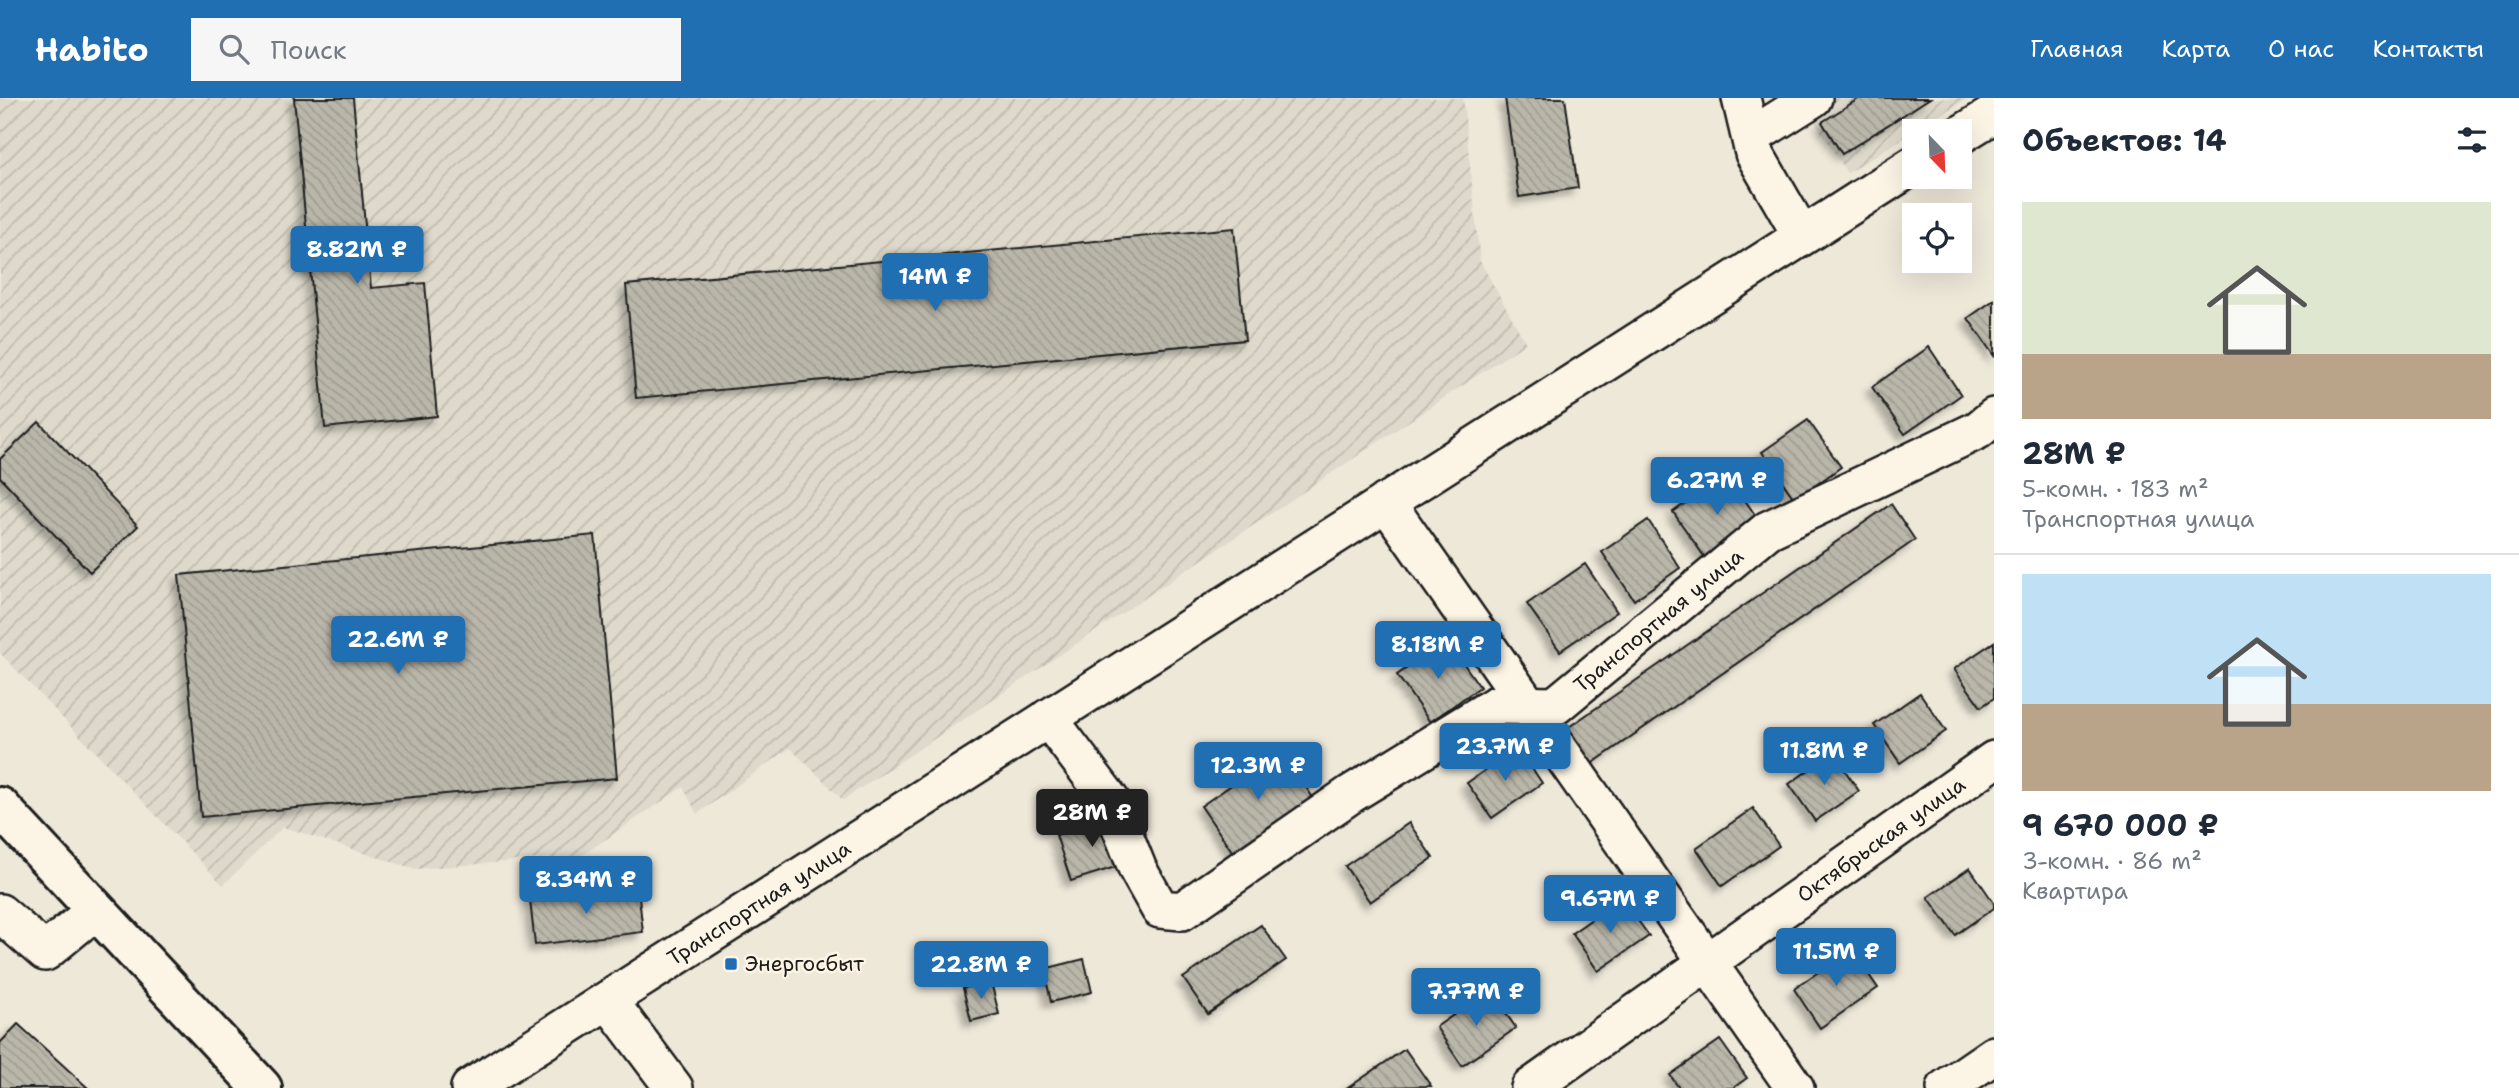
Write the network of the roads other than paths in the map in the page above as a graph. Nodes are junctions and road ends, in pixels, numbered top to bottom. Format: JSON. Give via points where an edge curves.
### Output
{"nodes":[{"id":1,"x":1741,"y":98,"type":"edge"},
{"id":2,"x":1813,"y":98,"type":"edge"},
{"id":3,"x":1751,"y":137,"type":"junction"},
{"id":4,"x":1902,"y":173,"type":"edge"},
{"id":5,"x":1802,"y":236,"type":"junction"},
{"id":6,"x":1994,"y":417,"type":"edge"},
{"id":7,"x":1386,"y":502,"type":"junction"},
{"id":8,"x":1528,"y":705,"type":"junction"},
{"id":9,"x":1048,"y":718,"type":"junction"},
{"id":10,"x":1994,"y":760,"type":"edge"},
{"id":11,"x":0,"y":807,"type":"edge"},
{"id":12,"x":96,"y":910,"type":"junction"},
{"id":13,"x":0,"y":913,"type":"edge"},
{"id":14,"x":1708,"y":962,"type":"junction"},
{"id":15,"x":608,"y":1000,"type":"junction"},
{"id":16,"x":1994,"y":1055,"type":"edge"},
{"id":17,"x":262,"y":1088,"type":"edge"},
{"id":18,"x":470,"y":1088,"type":"edge"},
{"id":19,"x":674,"y":1088,"type":"edge"},
{"id":20,"x":1530,"y":1088,"type":"edge"},
{"id":21,"x":1795,"y":1088,"type":"edge"},
{"id":22,"x":1946,"y":1088,"type":"edge"}],
"edges":[{"from":1,"to":3,"type":"street"},
{"from":2,"to":3,"type":"street"},
{"from":3,"to":5,"type":"street","via":[[1754,153]]},
{"from":4,"to":5,"type":"street","name":"Транспортная улица"},
{"from":5,"to":7,"type":"street","name":"Транспортная улица"},
{"from":6,"to":8,"type":"street","name":"Транспортная улица","via":[[1978,430],[1768,530],[1555,706]]},
{"from":7,"to":8,"type":"street"},
{"from":7,"to":9,"type":"street","name":"Транспортная улица"},
{"from":8,"to":9,"type":"street","name":"Транспортная улица","via":[[1496,705],[1351,794],[1182,911],[1160,909],[1138,870],[1110,800]]},
{"from":8,"to":14,"type":"street"},
{"from":9,"to":15,"type":"street","name":"Транспортная улица"},
{"from":10,"to":14,"type":"street","name":"Октябрьская улица"},
{"from":11,"to":12,"type":"main road"},
{"from":12,"to":13,"type":"street","via":[[45,952]]},
{"from":12,"to":17,"type":"main road"},
{"from":14,"to":20,"type":"street","name":"Октябрьская улица"},
{"from":14,"to":21,"type":"street"},
{"from":15,"to":18,"type":"street","name":"Транспортная улица"},
{"from":15,"to":19,"type":"street"},
{"from":16,"to":22,"type":"street"}]}
